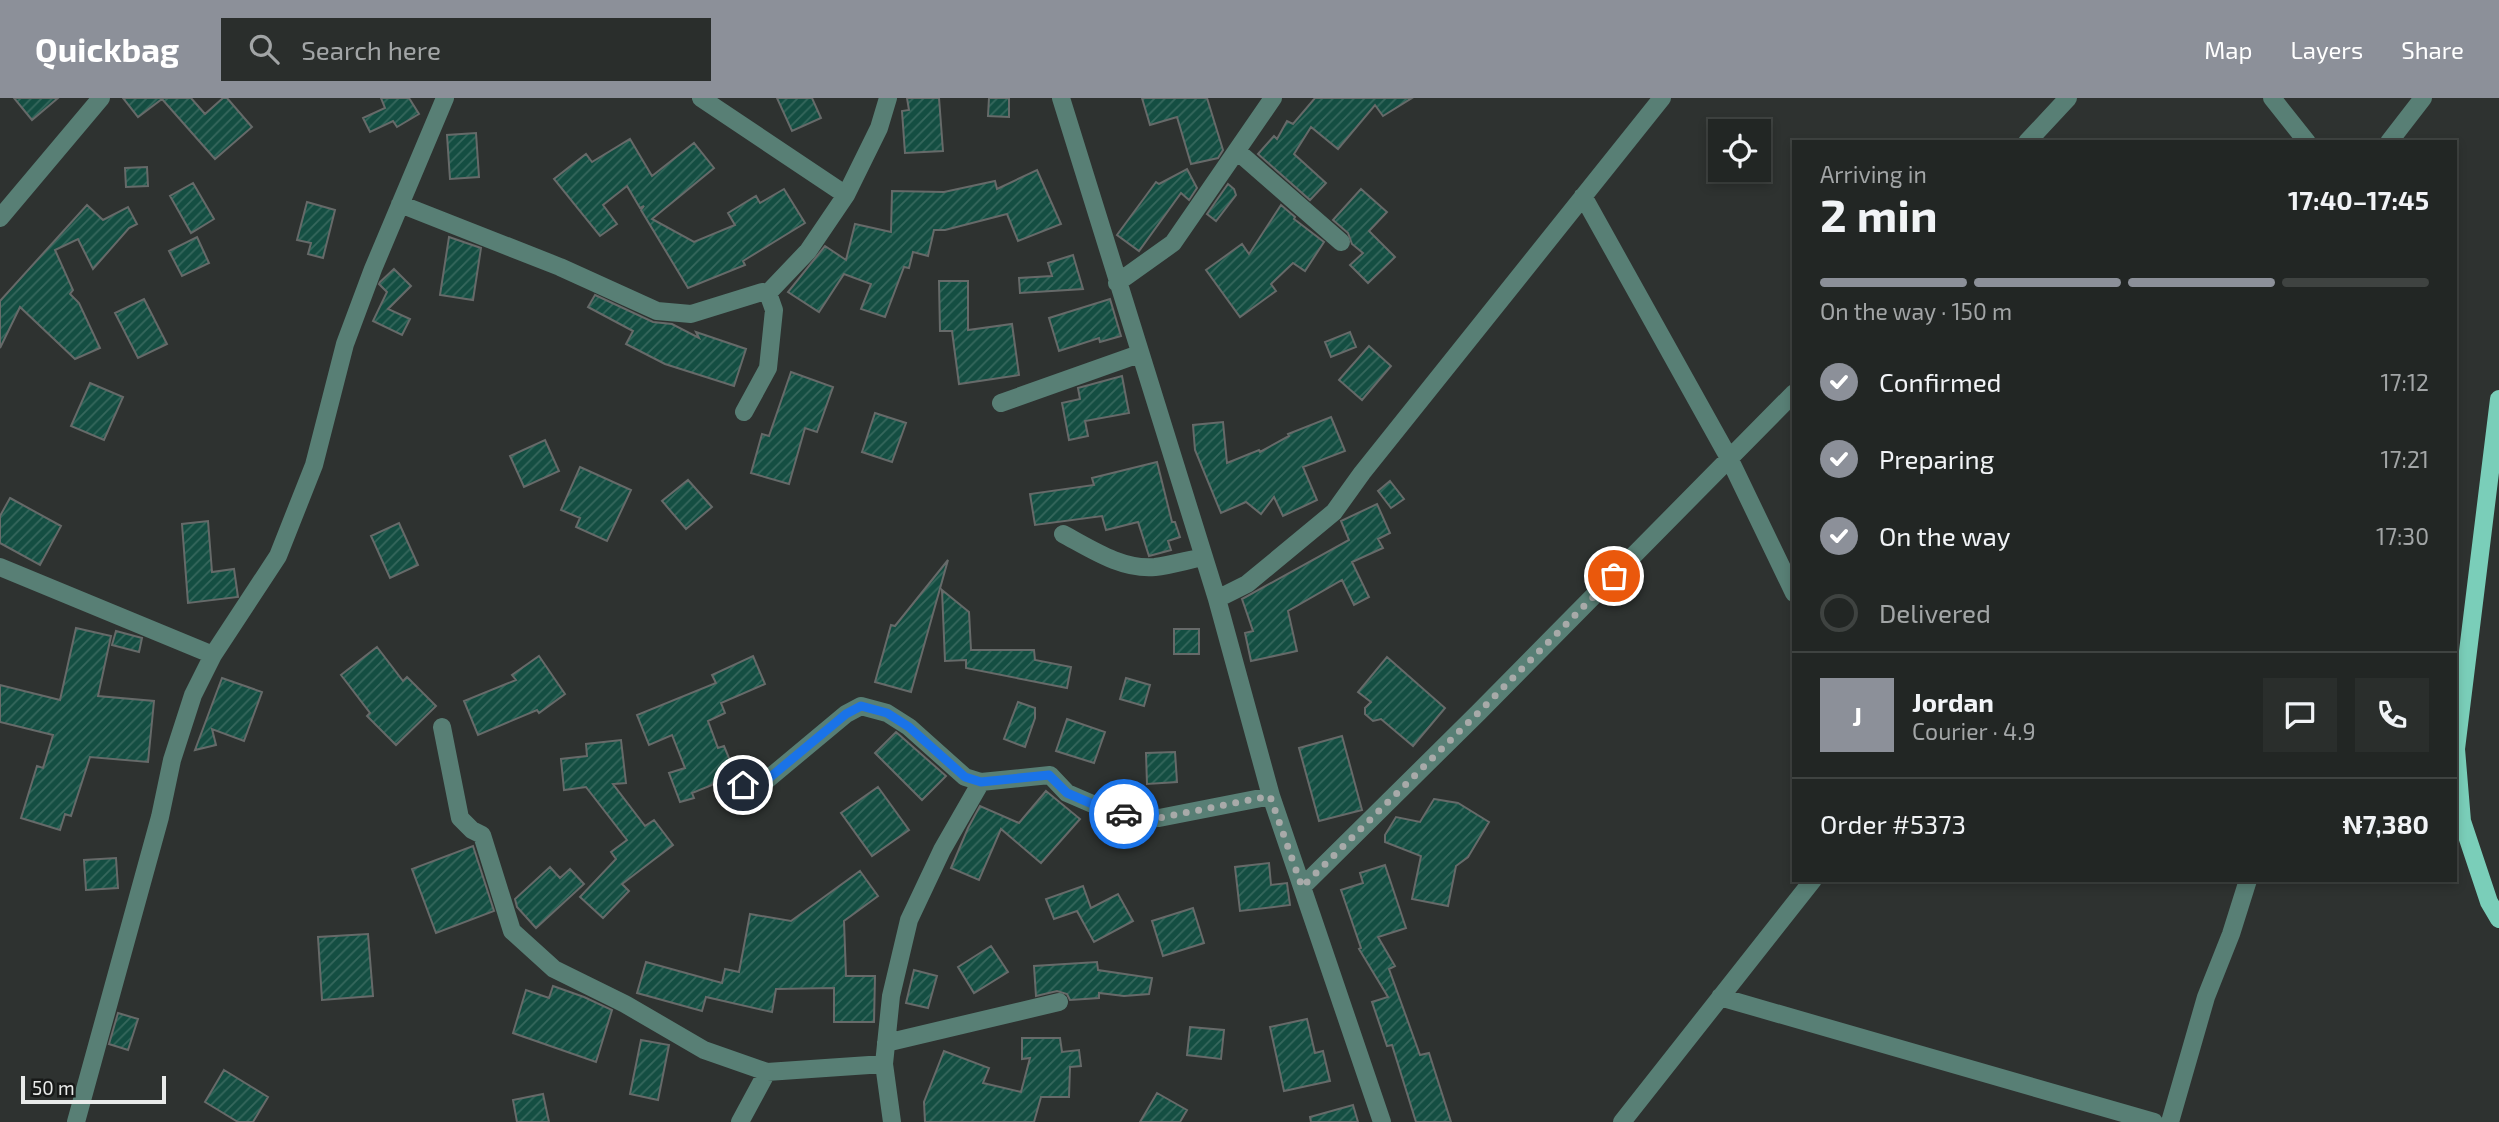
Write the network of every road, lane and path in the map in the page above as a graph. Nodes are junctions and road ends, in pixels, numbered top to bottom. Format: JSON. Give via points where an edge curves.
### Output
{"nodes":[{"id":1,"x":102,"y":98,"type":"edge"},
{"id":2,"x":445,"y":98,"type":"edge"},
{"id":3,"x":701,"y":98,"type":"edge"},
{"id":4,"x":1061,"y":98,"type":"edge"},
{"id":5,"x":1273,"y":98,"type":"edge"},
{"id":6,"x":1661,"y":98,"type":"edge"},
{"id":7,"x":2068,"y":98,"type":"edge"},
{"id":8,"x":2272,"y":98,"type":"edge"},
{"id":9,"x":2423,"y":98,"type":"edge"},
{"id":10,"x":886,"y":99,"type":"edge"},
{"id":11,"x":2029,"y":140,"type":"edge"},
{"id":12,"x":2305,"y":140,"type":"edge"},
{"id":13,"x":2391,"y":140,"type":"edge"},
{"id":14,"x":1237,"y":151,"type":"junction"},
{"id":15,"x":846,"y":195,"type":"junction"},
{"id":16,"x":1583,"y":196,"type":"junction"},
{"id":17,"x":400,"y":204,"type":"junction"},
{"id":18,"x":0,"y":218,"type":"edge"},
{"id":19,"x":1341,"y":242,"type":"dead end"},
{"id":20,"x":1117,"y":283,"type":"junction"},
{"id":21,"x":768,"y":293,"type":"junction"},
{"id":22,"x":1139,"y":354,"type":"junction"},
{"id":23,"x":1792,"y":395,"type":"edge"},
{"id":24,"x":2499,"y":398,"type":"edge"},
{"id":25,"x":1001,"y":403,"type":"dead end"},
{"id":26,"x":744,"y":412,"type":"dead end"},
{"id":27,"x":2496,"y":451,"type":"edge"},
{"id":28,"x":1729,"y":458,"type":"junction"},
{"id":29,"x":1063,"y":534,"type":"dead end"},
{"id":30,"x":1204,"y":557,"type":"junction"},
{"id":31,"x":0,"y":567,"type":"edge"},
{"id":32,"x":1792,"y":589,"type":"edge"},
{"id":33,"x":1217,"y":599,"type":"junction"},
{"id":34,"x":2462,"y":644,"type":"edge"},
{"id":35,"x":213,"y":655,"type":"junction"},
{"id":36,"x":442,"y":727,"type":"dead end"},
{"id":37,"x":2457,"y":732,"type":"edge"},
{"id":38,"x":2457,"y":761,"type":"edge"},
{"id":39,"x":981,"y":782,"type":"junction"},
{"id":40,"x":723,"y":787,"type":"dead end"},
{"id":41,"x":1270,"y":796,"type":"junction"},
{"id":42,"x":1811,"y":882,"type":"edge"},
{"id":43,"x":2247,"y":882,"type":"edge"},
{"id":44,"x":1302,"y":887,"type":"junction"},
{"id":45,"x":2499,"y":919,"type":"edge"},
{"id":46,"x":1720,"y":997,"type":"junction"},
{"id":47,"x":1059,"y":1002,"type":"dead end"},
{"id":48,"x":886,"y":1043,"type":"junction"},
{"id":49,"x":884,"y":1064,"type":"junction"},
{"id":50,"x":768,"y":1072,"type":"junction"},
{"id":51,"x":76,"y":1122,"type":"edge"},
{"id":52,"x":740,"y":1122,"type":"edge"},
{"id":53,"x":892,"y":1122,"type":"edge"},
{"id":54,"x":1382,"y":1122,"type":"edge"},
{"id":55,"x":1622,"y":1122,"type":"edge"},
{"id":56,"x":2154,"y":1122,"type":"edge"},
{"id":57,"x":2170,"y":1122,"type":"edge"}],
"edges":[{"from":1,"to":18,"type":"street"},
{"from":2,"to":17,"type":"street"},
{"from":3,"to":15,"type":"street"},
{"from":4,"to":20,"type":"street"},
{"from":5,"to":14,"type":"street"},
{"from":6,"to":16,"type":"street"},
{"from":7,"to":11,"type":"street"},
{"from":8,"to":12,"type":"street"},
{"from":9,"to":13,"type":"street"},
{"from":10,"to":15,"type":"street","via":[[879,128]]},
{"from":14,"to":19,"type":"street"},
{"from":14,"to":20,"type":"street","via":[[1173,243]]},
{"from":15,"to":21,"type":"street","via":[[808,251]]},
{"from":16,"to":28,"type":"street"},
{"from":16,"to":33,"type":"street","via":[[1334,512],[1247,584]]},
{"from":17,"to":21,"type":"street","via":[[657,310],[691,314]]},
{"from":17,"to":35,"type":"street","via":[[345,344],[314,465],[278,556]]},
{"from":20,"to":22,"type":"street"},
{"from":21,"to":26,"type":"street","via":[[775,310],[768,368]]},
{"from":22,"to":25,"type":"street"},
{"from":22,"to":30,"type":"street"},
{"from":23,"to":28,"type":"street"},
{"from":24,"to":27,"type":"main road"},
{"from":27,"to":34,"type":"main road"},
{"from":28,"to":32,"type":"street"},
{"from":28,"to":44,"type":"street"},
{"from":29,"to":30,"type":"street","via":[[1134,566],[1154,567]]},
{"from":30,"to":33,"type":"street"},
{"from":31,"to":35,"type":"street"},
{"from":33,"to":41,"type":"street"},
{"from":34,"to":37,"type":"main road"},
{"from":35,"to":51,"type":"street","via":[[193,695],[172,760]]},
{"from":36,"to":50,"type":"street","via":[[460,818],[482,835],[512,931],[554,969],[704,1050]]},
{"from":38,"to":45,"type":"main road","via":[[2462,821]]},
{"from":39,"to":40,"type":"street","via":[[965,777],[887,713],[861,706],[762,784]]},
{"from":39,"to":41,"type":"street","via":[[1049,775],[1067,793],[1111,812],[1159,818]]},
{"from":39,"to":48,"type":"street","via":[[909,920],[891,996]]},
{"from":41,"to":44,"type":"street"},
{"from":42,"to":46,"type":"street"},
{"from":43,"to":57,"type":"street","via":[[2206,997]]},
{"from":44,"to":54,"type":"street"},
{"from":46,"to":55,"type":"street"},
{"from":46,"to":56,"type":"street"},
{"from":47,"to":48,"type":"street"},
{"from":48,"to":49,"type":"street"},
{"from":49,"to":50,"type":"street"},
{"from":49,"to":53,"type":"street"},
{"from":50,"to":52,"type":"street"}]}
